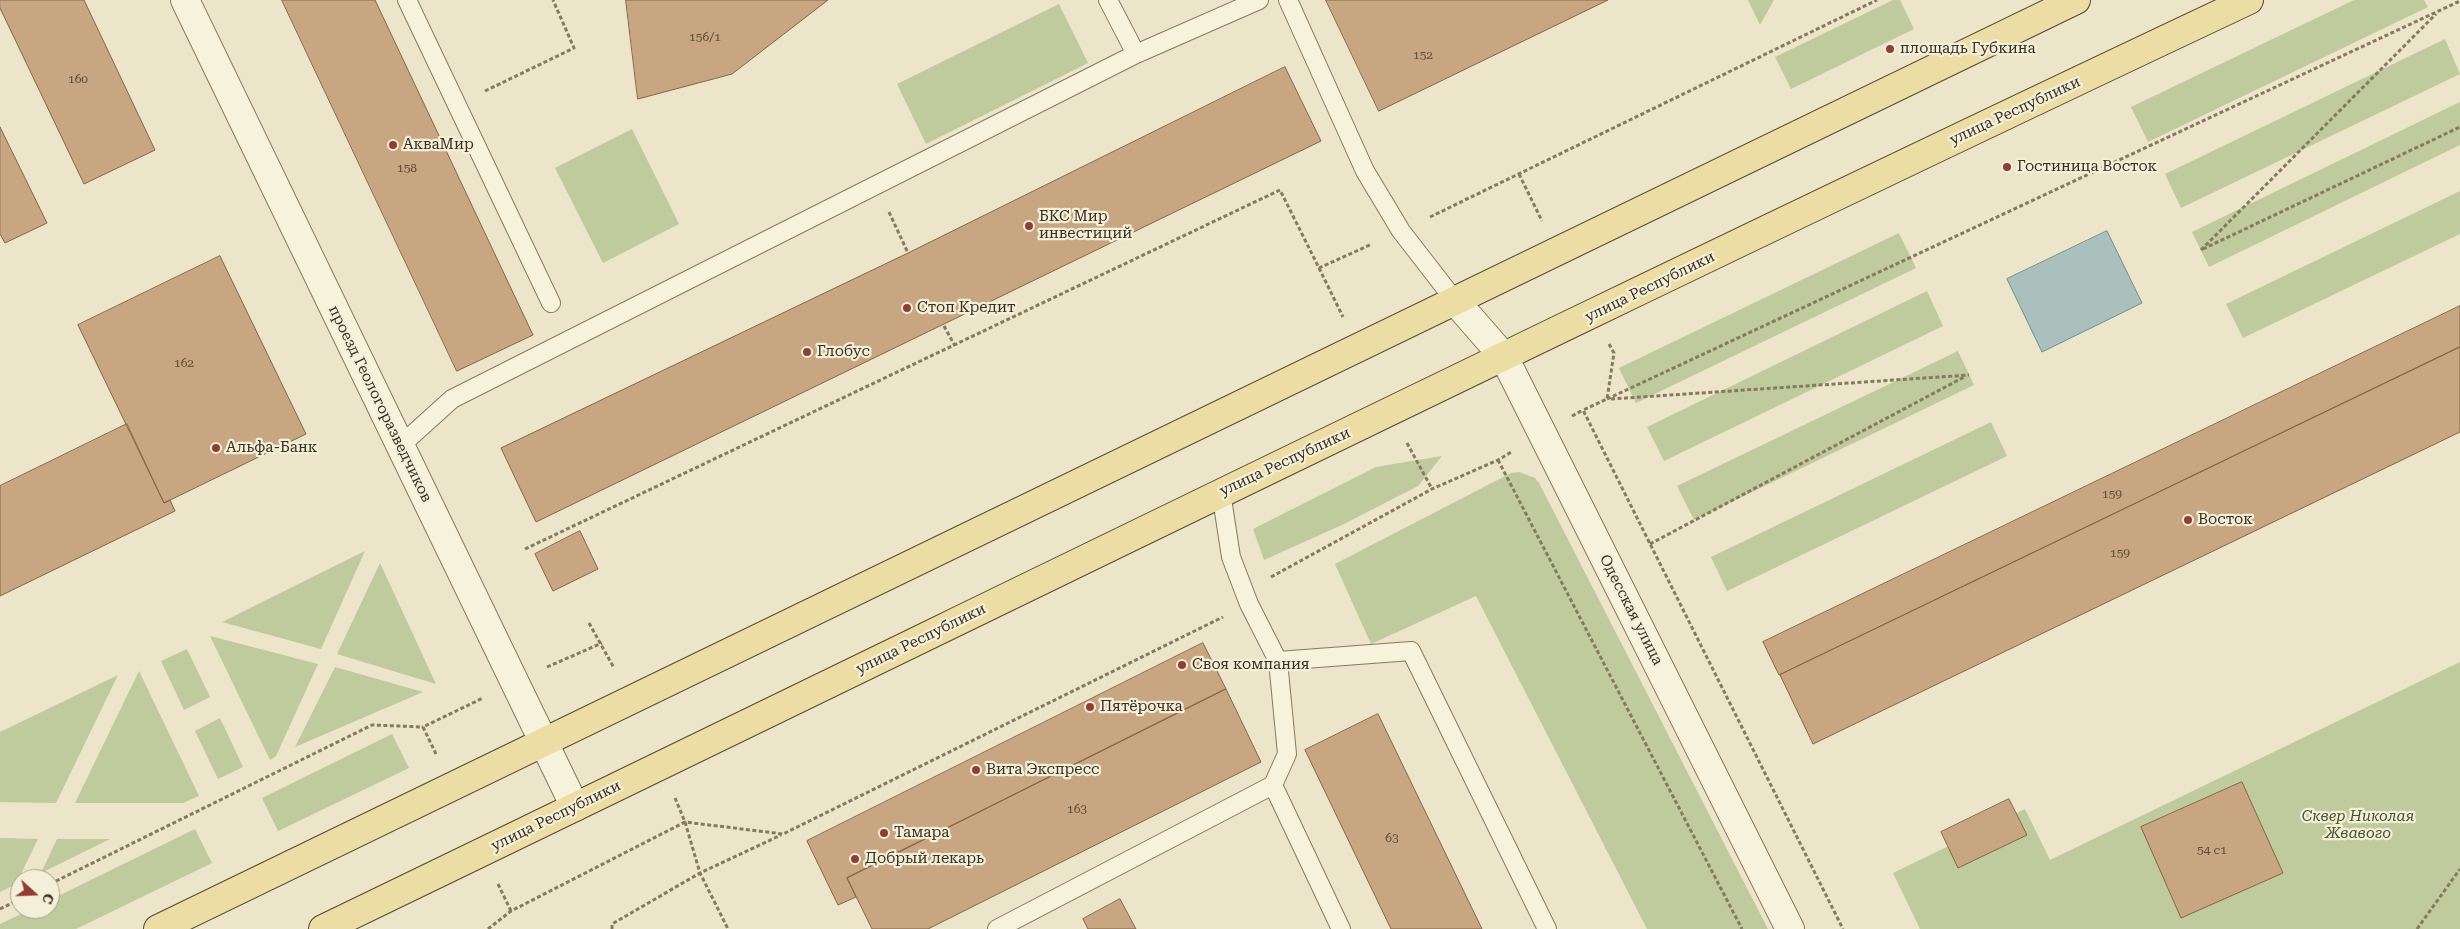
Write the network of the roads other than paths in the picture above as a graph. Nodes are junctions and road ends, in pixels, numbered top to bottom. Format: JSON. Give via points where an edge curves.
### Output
{"nodes":[{"id":1,"x":185,"y":0,"type":"edge"},
{"id":2,"x":407,"y":0,"type":"edge"},
{"id":3,"x":1108,"y":0,"type":"edge"},
{"id":4,"x":1259,"y":0,"type":"edge"},
{"id":5,"x":1288,"y":0,"type":"edge"},
{"id":6,"x":2076,"y":0,"type":"edge"},
{"id":7,"x":2250,"y":0,"type":"edge"},
{"id":8,"x":1136,"y":54,"type":"junction"},
{"id":9,"x":1456,"y":302,"type":"junction"},
{"id":10,"x":551,"y":303,"type":"dead end"},
{"id":11,"x":1504,"y":358,"type":"junction"},
{"id":12,"x":400,"y":446,"type":"junction"},
{"id":13,"x":1221,"y":492,"type":"junction"},
{"id":14,"x":1278,"y":661,"type":"junction"},
{"id":15,"x":545,"y":742,"type":"junction"},
{"id":16,"x":1273,"y":785,"type":"junction"},
{"id":17,"x":575,"y":807,"type":"junction"},
{"id":18,"x":158,"y":929,"type":"edge"},
{"id":19,"x":323,"y":929,"type":"edge"},
{"id":20,"x":997,"y":929,"type":"edge"},
{"id":21,"x":1341,"y":929,"type":"edge"},
{"id":22,"x":1547,"y":929,"type":"edge"},
{"id":23,"x":1790,"y":929,"type":"edge"}],
"edges":[{"from":1,"to":12,"type":"street","name":"проезд Геологоразведчиков"},
{"from":2,"to":10,"type":"lane"},
{"from":3,"to":8,"type":"lane"},
{"from":4,"to":8,"type":"lane"},
{"from":5,"to":9,"type":"lane","via":[[1366,171],[1401,231]]},
{"from":6,"to":9,"type":"main road"},
{"from":7,"to":11,"type":"main road","name":"улица Республики","via":[[1992,121]]},
{"from":8,"to":12,"type":"lane","via":[[452,399]]},
{"from":9,"to":11,"type":"street","name":"Одесская улица"},
{"from":9,"to":15,"type":"main road"},
{"from":11,"to":13,"type":"main road","name":"улица Республики"},
{"from":11,"to":23,"type":"street","name":"Одесская улица"},
{"from":12,"to":15,"type":"street","name":"проезд Геологоразведчиков"},
{"from":13,"to":14,"type":"lane","via":[[1231,558],[1249,604]]},
{"from":13,"to":17,"type":"main road","name":"улица Республики"},
{"from":14,"to":16,"type":"lane","via":[[1287,754]]},
{"from":14,"to":22,"type":"lane","via":[[1411,651]]},
{"from":15,"to":17,"type":"street","name":"проезд Геологоразведчиков"},
{"from":15,"to":18,"type":"main road"},
{"from":16,"to":20,"type":"lane"},
{"from":16,"to":21,"type":"lane"},
{"from":17,"to":19,"type":"main road","name":"улица Республики"}]}
